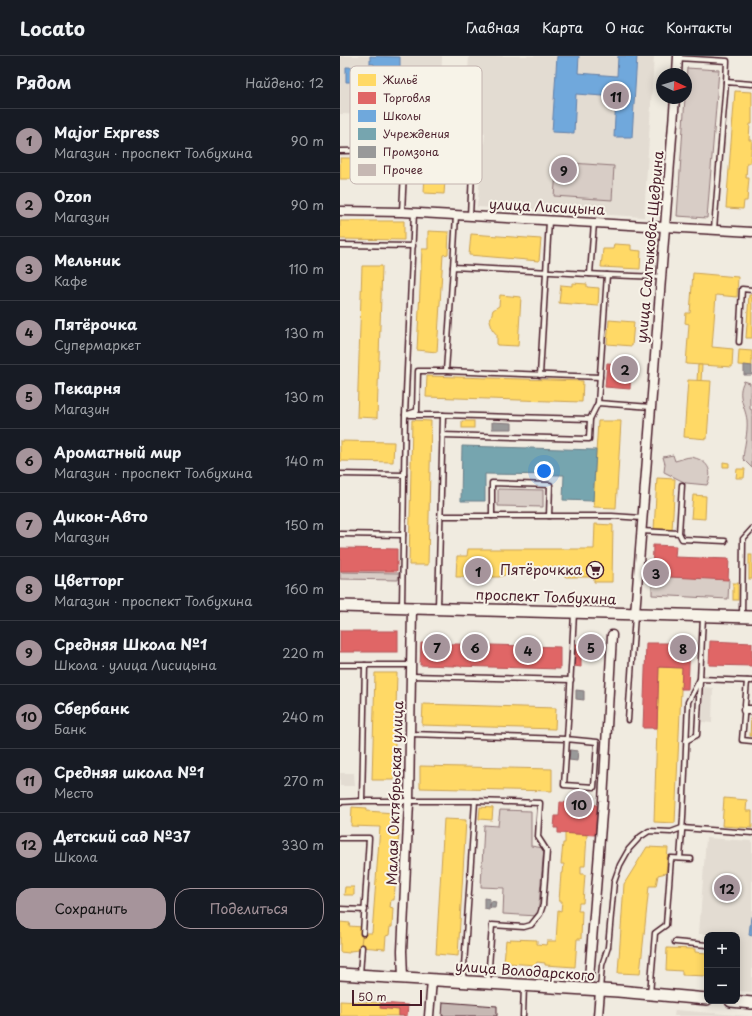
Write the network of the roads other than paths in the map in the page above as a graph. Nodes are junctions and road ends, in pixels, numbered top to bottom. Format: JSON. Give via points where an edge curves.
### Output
{"nodes":[{"id":1,"x":728,"y":56,"type":"edge"},
{"id":2,"x":678,"y":57,"type":"edge"},
{"id":3,"x":727,"y":62,"type":"junction"},
{"id":4,"x":677,"y":68,"type":"edge"},
{"id":5,"x":726,"y":82,"type":"junction"},
{"id":6,"x":752,"y":84,"type":"edge"},
{"id":7,"x":675,"y":104,"type":"edge"},
{"id":8,"x":340,"y":151,"type":"edge"},
{"id":9,"x":350,"y":151,"type":"edge"},
{"id":10,"x":403,"y":184,"type":"edge"},
{"id":11,"x":471,"y":184,"type":"edge"},
{"id":12,"x":340,"y":211,"type":"edge"},
{"id":13,"x":402,"y":212,"type":"junction"},
{"id":14,"x":414,"y":213,"type":"junction"},
{"id":15,"x":456,"y":215,"type":"junction"},
{"id":16,"x":470,"y":216,"type":"junction"},
{"id":17,"x":549,"y":221,"type":"junction"},
{"id":18,"x":594,"y":223,"type":"junction"},
{"id":19,"x":665,"y":226,"type":"junction"},
{"id":20,"x":714,"y":229,"type":"junction"},
{"id":21,"x":752,"y":232,"type":"edge"},
{"id":22,"x":340,"y":245,"type":"edge"},
{"id":23,"x":413,"y":246,"type":"junction"},
{"id":24,"x":453,"y":267,"type":"junction"},
{"id":25,"x":546,"y":271,"type":"junction"},
{"id":26,"x":590,"y":274,"type":"junction"},
{"id":27,"x":607,"y":275,"type":"junction"},
{"id":28,"x":660,"y":277,"type":"junction"},
{"id":29,"x":752,"y":290,"type":"edge"},
{"id":30,"x":739,"y":342,"type":"dead end"},
{"id":31,"x":446,"y":371,"type":"junction"},
{"id":32,"x":540,"y":375,"type":"junction"},
{"id":33,"x":600,"y":377,"type":"junction"},
{"id":34,"x":598,"y":403,"type":"junction"},
{"id":35,"x":651,"y":407,"type":"junction"},
{"id":36,"x":405,"y":415,"type":"junction"},
{"id":37,"x":443,"y":415,"type":"junction"},
{"id":38,"x":590,"y":419,"type":"junction"},
{"id":39,"x":442,"y":435,"type":"junction"},
{"id":40,"x":340,"y":474,"type":"edge"},
{"id":41,"x":404,"y":475,"type":"junction"},
{"id":42,"x":682,"y":485,"type":"dead end"},
{"id":43,"x":441,"y":516,"type":"junction"},
{"id":44,"x":492,"y":516,"type":"junction"},
{"id":45,"x":549,"y":516,"type":"junction"},
{"id":46,"x":642,"y":518,"type":"junction"},
{"id":47,"x":752,"y":529,"type":"edge"},
{"id":48,"x":641,"y":531,"type":"junction"},
{"id":49,"x":679,"y":533,"type":"junction"},
{"id":50,"x":340,"y":534,"type":"edge"},
{"id":51,"x":403,"y":535,"type":"junction"},
{"id":52,"x":725,"y":541,"type":"dead end"},
{"id":53,"x":340,"y":606,"type":"edge"},
{"id":54,"x":407,"y":608,"type":"junction"},
{"id":55,"x":438,"y":609,"type":"junction"},
{"id":56,"x":574,"y":613,"type":"junction"},
{"id":57,"x":635,"y":614,"type":"junction"},
{"id":58,"x":703,"y":616,"type":"junction"},
{"id":59,"x":747,"y":617,"type":"edge"},
{"id":60,"x":612,"y":635,"type":"dead end"},
{"id":61,"x":340,"y":665,"type":"edge"},
{"id":62,"x":364,"y":665,"type":"junction"},
{"id":63,"x":411,"y":665,"type":"junction"},
{"id":64,"x":411,"y":676,"type":"junction"},
{"id":65,"x":700,"y":679,"type":"junction"},
{"id":66,"x":571,"y":680,"type":"junction"},
{"id":67,"x":747,"y":681,"type":"junction"},
{"id":68,"x":752,"y":681,"type":"edge"},
{"id":69,"x":748,"y":710,"type":"edge"},
{"id":70,"x":628,"y":720,"type":"dead end"},
{"id":71,"x":409,"y":734,"type":"junction"},
{"id":72,"x":566,"y":740,"type":"junction"},
{"id":73,"x":686,"y":741,"type":"junction"},
{"id":74,"x":752,"y":741,"type":"edge"},
{"id":75,"x":362,"y":801,"type":"junction"},
{"id":76,"x":475,"y":801,"type":"junction"},
{"id":77,"x":340,"y":802,"type":"edge"},
{"id":78,"x":409,"y":802,"type":"junction"},
{"id":79,"x":682,"y":828,"type":"junction"},
{"id":80,"x":752,"y":833,"type":"edge"},
{"id":81,"x":340,"y":838,"type":"edge"},
{"id":82,"x":680,"y":858,"type":"junction"},
{"id":83,"x":691,"y":859,"type":"dead end"},
{"id":84,"x":340,"y":908,"type":"edge"},
{"id":85,"x":365,"y":910,"type":"junction"},
{"id":86,"x":363,"y":933,"type":"dead end"},
{"id":87,"x":675,"y":942,"type":"dead end"},
{"id":88,"x":704,"y":945,"type":"edge"},
{"id":89,"x":362,"y":947,"type":"dead end"},
{"id":90,"x":340,"y":974,"type":"edge"},
{"id":91,"x":360,"y":975,"type":"junction"},
{"id":92,"x":403,"y":978,"type":"junction"},
{"id":93,"x":589,"y":978,"type":"dead end"},
{"id":94,"x":432,"y":980,"type":"junction"},
{"id":95,"x":463,"y":982,"type":"junction"},
{"id":96,"x":488,"y":984,"type":"junction"},
{"id":97,"x":524,"y":986,"type":"junction"},
{"id":98,"x":600,"y":991,"type":"junction"},
{"id":99,"x":650,"y":994,"type":"junction"},
{"id":100,"x":704,"y":999,"type":"edge"},
{"id":101,"x":740,"y":1002,"type":"edge"},
{"id":102,"x":752,"y":1003,"type":"edge"},
{"id":103,"x":429,"y":1016,"type":"edge"},
{"id":104,"x":523,"y":1016,"type":"edge"},
{"id":105,"x":598,"y":1016,"type":"edge"}],
"edges":[{"from":1,"to":3,"type":"lane"},
{"from":2,"to":3,"type":"lane"},
{"from":2,"to":4,"type":"street"},
{"from":3,"to":5,"type":"lane"},
{"from":5,"to":6,"type":"lane"},
{"from":5,"to":20,"type":"lane"},
{"from":7,"to":19,"type":"street","name":"улица Салтыкова-Щедрина"},
{"from":8,"to":9,"type":"lane"},
{"from":10,"to":13,"type":"lane"},
{"from":11,"to":16,"type":"lane"},
{"from":12,"to":13,"type":"street","name":"улица Лисицына"},
{"from":13,"to":14,"type":"street","name":"улица Лисицына"},
{"from":14,"to":15,"type":"street","name":"улица Лисицына"},
{"from":14,"to":23,"type":"lane"},
{"from":15,"to":16,"type":"street","name":"улица Лисицына"},
{"from":15,"to":24,"type":"lane"},
{"from":16,"to":17,"type":"street","name":"улица Лисицына"},
{"from":17,"to":18,"type":"street","name":"улица Лисицына"},
{"from":17,"to":25,"type":"lane"},
{"from":18,"to":19,"type":"street","name":"улица Лисицына"},
{"from":18,"to":26,"type":"lane"},
{"from":19,"to":20,"type":"street","name":"улица Лисицына"},
{"from":19,"to":28,"type":"street","name":"улица Салтыкова-Щедрина"},
{"from":20,"to":21,"type":"street","name":"улица Лисицына"},
{"from":22,"to":23,"type":"lane"},
{"from":23,"to":36,"type":"lane"},
{"from":24,"to":25,"type":"lane"},
{"from":24,"to":31,"type":"lane"},
{"from":25,"to":26,"type":"lane"},
{"from":25,"to":32,"type":"lane"},
{"from":26,"to":27,"type":"lane"},
{"from":27,"to":28,"type":"lane"},
{"from":27,"to":33,"type":"lane"},
{"from":28,"to":35,"type":"street","name":"улица Салтыкова-Щедрина"},
{"from":29,"to":30,"type":"lane","via":[[742,289]]},
{"from":31,"to":32,"type":"lane"},
{"from":31,"to":36,"type":"lane","via":[[418,371],[417,411]]},
{"from":32,"to":33,"type":"lane"},
{"from":33,"to":34,"type":"lane"},
{"from":34,"to":35,"type":"lane"},
{"from":34,"to":38,"type":"lane"},
{"from":35,"to":46,"type":"street","name":"улица Салтыкова-Щедрина"},
{"from":36,"to":37,"type":"lane"},
{"from":36,"to":41,"type":"lane"},
{"from":37,"to":38,"type":"lane"},
{"from":37,"to":39,"type":"lane"},
{"from":38,"to":39,"type":"lane","via":[[589,439]]},
{"from":39,"to":43,"type":"lane"},
{"from":40,"to":41,"type":"lane"},
{"from":41,"to":51,"type":"lane"},
{"from":42,"to":49,"type":"lane"},
{"from":43,"to":44,"type":"lane"},
{"from":43,"to":55,"type":"lane"},
{"from":44,"to":45,"type":"lane"},
{"from":44,"to":45,"type":"lane","via":[[492,483],[550,485]]},
{"from":45,"to":46,"type":"lane"},
{"from":46,"to":48,"type":"street","name":"улица Салтыкова-Щедрина"},
{"from":47,"to":59,"type":"lane","via":[[743,539]]},
{"from":48,"to":49,"type":"lane"},
{"from":48,"to":57,"type":"street","name":"улица Салтыкова-Щедрина"},
{"from":49,"to":52,"type":"lane","via":[[682,539]]},
{"from":50,"to":51,"type":"lane"},
{"from":51,"to":54,"type":"lane"},
{"from":53,"to":54,"type":"street","name":"проспект Толбухина"},
{"from":54,"to":55,"type":"street","name":"проспект Толбухина"},
{"from":54,"to":63,"type":"street","name":"Малая Октябрьская улица"},
{"from":55,"to":56,"type":"street","name":"проспект Толбухина"},
{"from":56,"to":57,"type":"street","name":"проспект Толбухина"},
{"from":56,"to":66,"type":"lane"},
{"from":57,"to":58,"type":"street","name":"проспект Толбухина"},
{"from":57,"to":70,"type":"lane"},
{"from":58,"to":59,"type":"street","name":"проспект Толбухина"},
{"from":58,"to":65,"type":"lane"},
{"from":60,"to":93,"type":"street","via":[[603,801]]},
{"from":61,"to":62,"type":"lane"},
{"from":62,"to":63,"type":"lane"},
{"from":62,"to":75,"type":"lane"},
{"from":63,"to":64,"type":"street","name":"Малая Октябрьская улица"},
{"from":64,"to":66,"type":"lane"},
{"from":64,"to":71,"type":"street","name":"Малая Октябрьская улица"},
{"from":65,"to":67,"type":"lane"},
{"from":65,"to":73,"type":"lane","via":[[688,702]]},
{"from":65,"to":73,"type":"lane","via":[[697,735]]},
{"from":66,"to":72,"type":"lane"},
{"from":67,"to":68,"type":"lane"},
{"from":67,"to":69,"type":"lane"},
{"from":69,"to":74,"type":"lane","via":[[742,740]]},
{"from":71,"to":72,"type":"lane"},
{"from":71,"to":78,"type":"street","name":"Малая Октябрьская улица"},
{"from":72,"to":72,"type":"lane","via":[[597,742],[594,787],[564,785]]},
{"from":73,"to":79,"type":"lane"},
{"from":75,"to":77,"type":"lane"},
{"from":75,"to":78,"type":"lane"},
{"from":76,"to":78,"type":"lane"},
{"from":76,"to":95,"type":"lane"},
{"from":76,"to":96,"type":"lane","via":[[540,803],[538,837],[546,852],[543,905],[536,920],[524,927],[492,925]]},
{"from":78,"to":92,"type":"street","name":"Малая Октябрьская улица"},
{"from":79,"to":80,"type":"lane"},
{"from":79,"to":82,"type":"lane"},
{"from":79,"to":98,"type":"lane","via":[[671,832],[649,831],[629,849],[620,865],[614,882],[608,947],[602,965]]},
{"from":81,"to":85,"type":"lane","via":[[369,838]]},
{"from":82,"to":83,"type":"lane"},
{"from":82,"to":99,"type":"lane","via":[[671,858],[666,925],[655,933]]},
{"from":84,"to":85,"type":"lane"},
{"from":85,"to":86,"type":"lane"},
{"from":87,"to":88,"type":"lane"},
{"from":89,"to":91,"type":"lane"},
{"from":90,"to":91,"type":"street","name":"улица Володарского"},
{"from":91,"to":92,"type":"street","name":"улица Володарского"},
{"from":92,"to":94,"type":"street","name":"улица Володарского"},
{"from":94,"to":95,"type":"street","name":"улица Володарского"},
{"from":94,"to":103,"type":"street"},
{"from":95,"to":96,"type":"street","name":"улица Володарского"},
{"from":96,"to":97,"type":"street","name":"улица Володарского"},
{"from":97,"to":98,"type":"street","name":"улица Володарского"},
{"from":97,"to":104,"type":"lane"},
{"from":98,"to":99,"type":"street","name":"улица Володарского"},
{"from":98,"to":105,"type":"street"},
{"from":99,"to":100,"type":"street","name":"улица Володарского"},
{"from":101,"to":102,"type":"street"}]}
